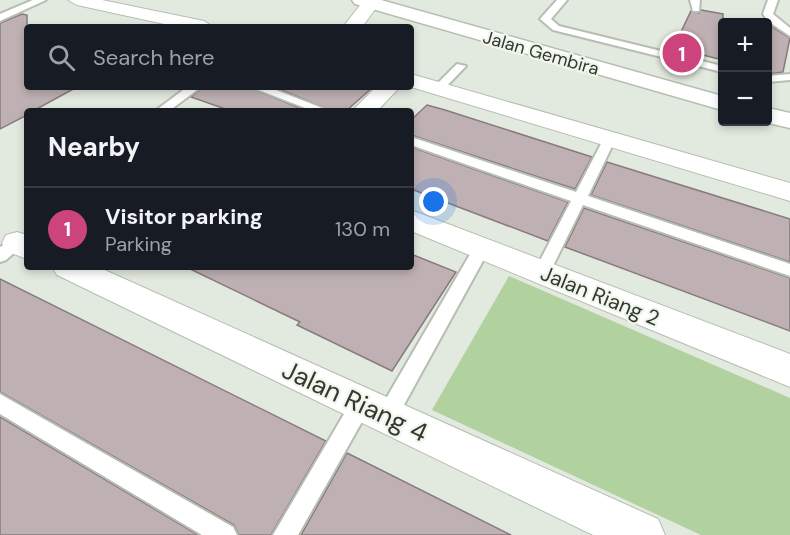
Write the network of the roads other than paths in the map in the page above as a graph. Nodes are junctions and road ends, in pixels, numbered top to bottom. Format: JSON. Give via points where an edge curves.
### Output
{"nodes":[{"id":1,"x":41,"y":0,"type":"edge"},
{"id":2,"x":77,"y":0,"type":"edge"},
{"id":3,"x":399,"y":0,"type":"edge"},
{"id":4,"x":562,"y":0,"type":"edge"},
{"id":5,"x":772,"y":0,"type":"edge"},
{"id":6,"x":368,"y":1,"type":"edge"},
{"id":7,"x":0,"y":18,"type":"edge"},
{"id":8,"x":190,"y":24,"type":"edge"},
{"id":9,"x":354,"y":24,"type":"edge"},
{"id":10,"x":772,"y":27,"type":"edge"},
{"id":11,"x":787,"y":31,"type":"edge"},
{"id":12,"x":461,"y":66,"type":"dead end"},
{"id":13,"x":718,"y":68,"type":"edge"},
{"id":14,"x":790,"y":77,"type":"edge"},
{"id":15,"x":772,"y":79,"type":"edge"},
{"id":16,"x":414,"y":81,"type":"edge"},
{"id":17,"x":440,"y":88,"type":"junction"},
{"id":18,"x":718,"y":89,"type":"edge"},
{"id":19,"x":191,"y":90,"type":"edge"},
{"id":20,"x":265,"y":90,"type":"edge"},
{"id":21,"x":385,"y":90,"type":"edge"},
{"id":22,"x":772,"y":101,"type":"edge"},
{"id":23,"x":790,"y":101,"type":"edge"},
{"id":24,"x":718,"y":102,"type":"edge"},
{"id":25,"x":772,"y":102,"type":"edge"},
{"id":26,"x":790,"y":107,"type":"edge"},
{"id":27,"x":164,"y":108,"type":"edge"},
{"id":28,"x":316,"y":108,"type":"edge"},
{"id":29,"x":367,"y":108,"type":"edge"},
{"id":30,"x":772,"y":116,"type":"edge"},
{"id":31,"x":790,"y":121,"type":"edge"},
{"id":32,"x":609,"y":138,"type":"junction"},
{"id":33,"x":414,"y":142,"type":"edge"},
{"id":34,"x":790,"y":192,"type":"edge"},
{"id":35,"x":579,"y":199,"type":"junction"},
{"id":36,"x":414,"y":221,"type":"edge"},
{"id":37,"x":482,"y":248,"type":"junction"},
{"id":38,"x":74,"y":270,"type":"edge"},
{"id":39,"x":790,"y":270,"type":"edge"},
{"id":40,"x":542,"y":272,"type":"junction"},
{"id":41,"x":790,"y":371,"type":"edge"},
{"id":42,"x":0,"y":403,"type":"edge"},
{"id":43,"x":374,"y":410,"type":"junction"},
{"id":44,"x":225,"y":535,"type":"edge"},
{"id":45,"x":285,"y":535,"type":"edge"},
{"id":46,"x":642,"y":535,"type":"edge"}],
"edges":[{"from":1,"to":7,"type":"lane"},
{"from":2,"to":8,"type":"street"},
{"from":3,"to":18,"type":"main road","name":"Jalan Gembira","via":[[596,58]]},
{"from":4,"to":13,"type":"lane","via":[[546,19],[556,28]]},
{"from":5,"to":11,"type":"lane","via":[[768,14]]},
{"from":6,"to":9,"type":"street"},
{"from":6,"to":24,"type":"main road","name":"Jalan Gembira"},
{"from":10,"to":11,"type":"lane"},
{"from":12,"to":17,"type":"lane"},
{"from":14,"to":15,"type":"lane"},
{"from":16,"to":17,"type":"street"},
{"from":17,"to":32,"type":"street"},
{"from":19,"to":27,"type":"lane"},
{"from":20,"to":28,"type":"lane"},
{"from":21,"to":29,"type":"street"},
{"from":22,"to":23,"type":"main road"},
{"from":25,"to":26,"type":"main road"},
{"from":30,"to":31,"type":"main road"},
{"from":32,"to":34,"type":"street"},
{"from":32,"to":35,"type":"lane"},
{"from":33,"to":35,"type":"lane"},
{"from":35,"to":39,"type":"lane"},
{"from":35,"to":40,"type":"lane"},
{"from":36,"to":37,"type":"street","name":"Jalan Riang 2"},
{"from":37,"to":40,"type":"street","name":"Jalan Riang 2"},
{"from":37,"to":43,"type":"lane"},
{"from":38,"to":43,"type":"street","name":"Jalan Riang 4"},
{"from":40,"to":41,"type":"street","name":"Jalan Riang 2"},
{"from":42,"to":44,"type":"lane"},
{"from":43,"to":45,"type":"lane"},
{"from":43,"to":46,"type":"street","name":"Jalan Riang 4"}]}
